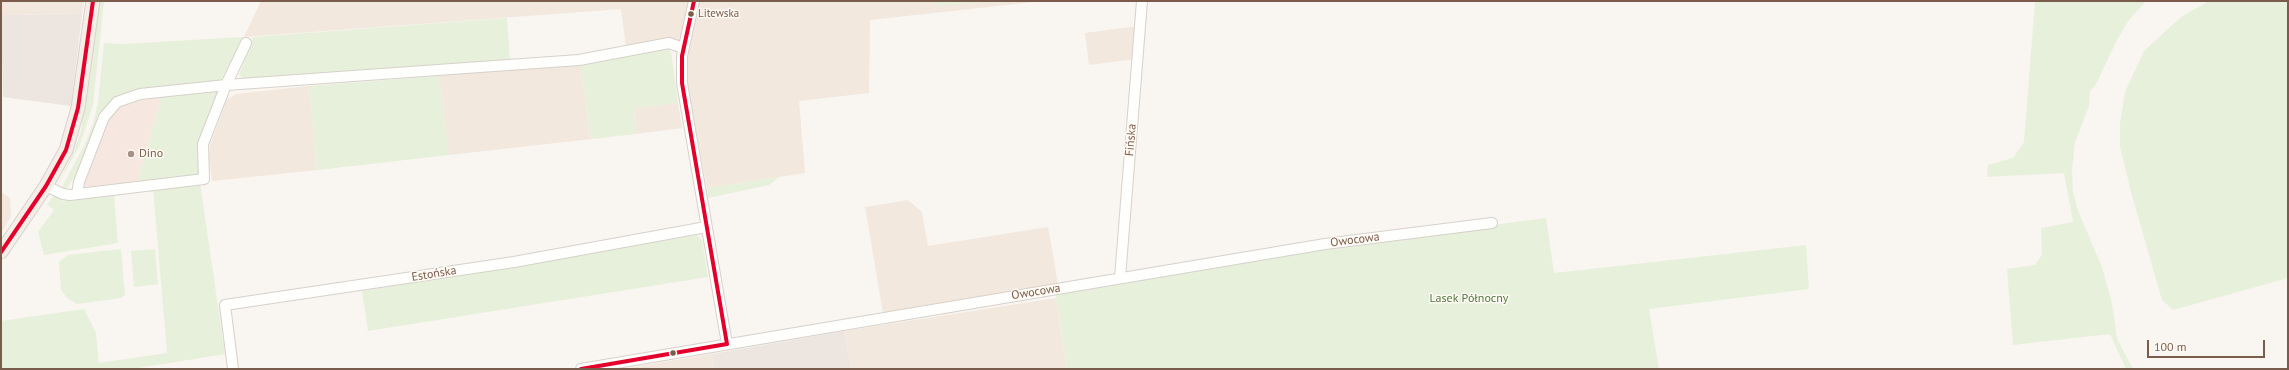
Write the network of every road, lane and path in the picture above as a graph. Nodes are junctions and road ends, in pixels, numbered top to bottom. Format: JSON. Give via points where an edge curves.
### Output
{"nodes":[{"id":1,"x":93,"y":1,"type":"edge"},
{"id":2,"x":694,"y":1,"type":"edge"},
{"id":3,"x":1142,"y":1,"type":"edge"},
{"id":4,"x":246,"y":42,"type":"dead end"},
{"id":5,"x":683,"y":48,"type":"junction"},
{"id":6,"x":226,"y":85,"type":"junction"},
{"id":7,"x":46,"y":186,"type":"junction"},
{"id":8,"x":76,"y":194,"type":"junction"},
{"id":9,"x":1492,"y":223,"type":"dead end"},
{"id":10,"x":706,"y":227,"type":"junction"},
{"id":11,"x":1,"y":252,"type":"edge"},
{"id":12,"x":1120,"y":278,"type":"junction"},
{"id":13,"x":727,"y":344,"type":"junction"},
{"id":14,"x":233,"y":369,"type":"edge"},
{"id":15,"x":581,"y":369,"type":"edge"}],
"edges":[{"from":1,"to":7,"type":"main road","via":[[75,122],[66,150]]},
{"from":2,"to":5,"type":"street"},
{"from":3,"to":12,"type":"street","name":"Fińska"},
{"from":4,"to":6,"type":"street"},
{"from":5,"to":6,"type":"street","via":[[669,43],[579,60]]},
{"from":5,"to":10,"type":"street","via":[[682,83]]},
{"from":6,"to":8,"type":"street","via":[[140,94],[117,102],[104,117]]},
{"from":6,"to":8,"type":"street","via":[[202,144],[204,179]]},
{"from":7,"to":8,"type":"street","via":[[63,194]]},
{"from":7,"to":11,"type":"main road"},
{"from":9,"to":12,"type":"street","name":"Owocowa","via":[[1325,244]]},
{"from":10,"to":13,"type":"street"},
{"from":10,"to":14,"type":"street","name":"Estońska","via":[[514,262],[225,305]]},
{"from":12,"to":13,"type":"street","name":"Owocowa"},
{"from":13,"to":15,"type":"street","name":"Owocowa"}]}
